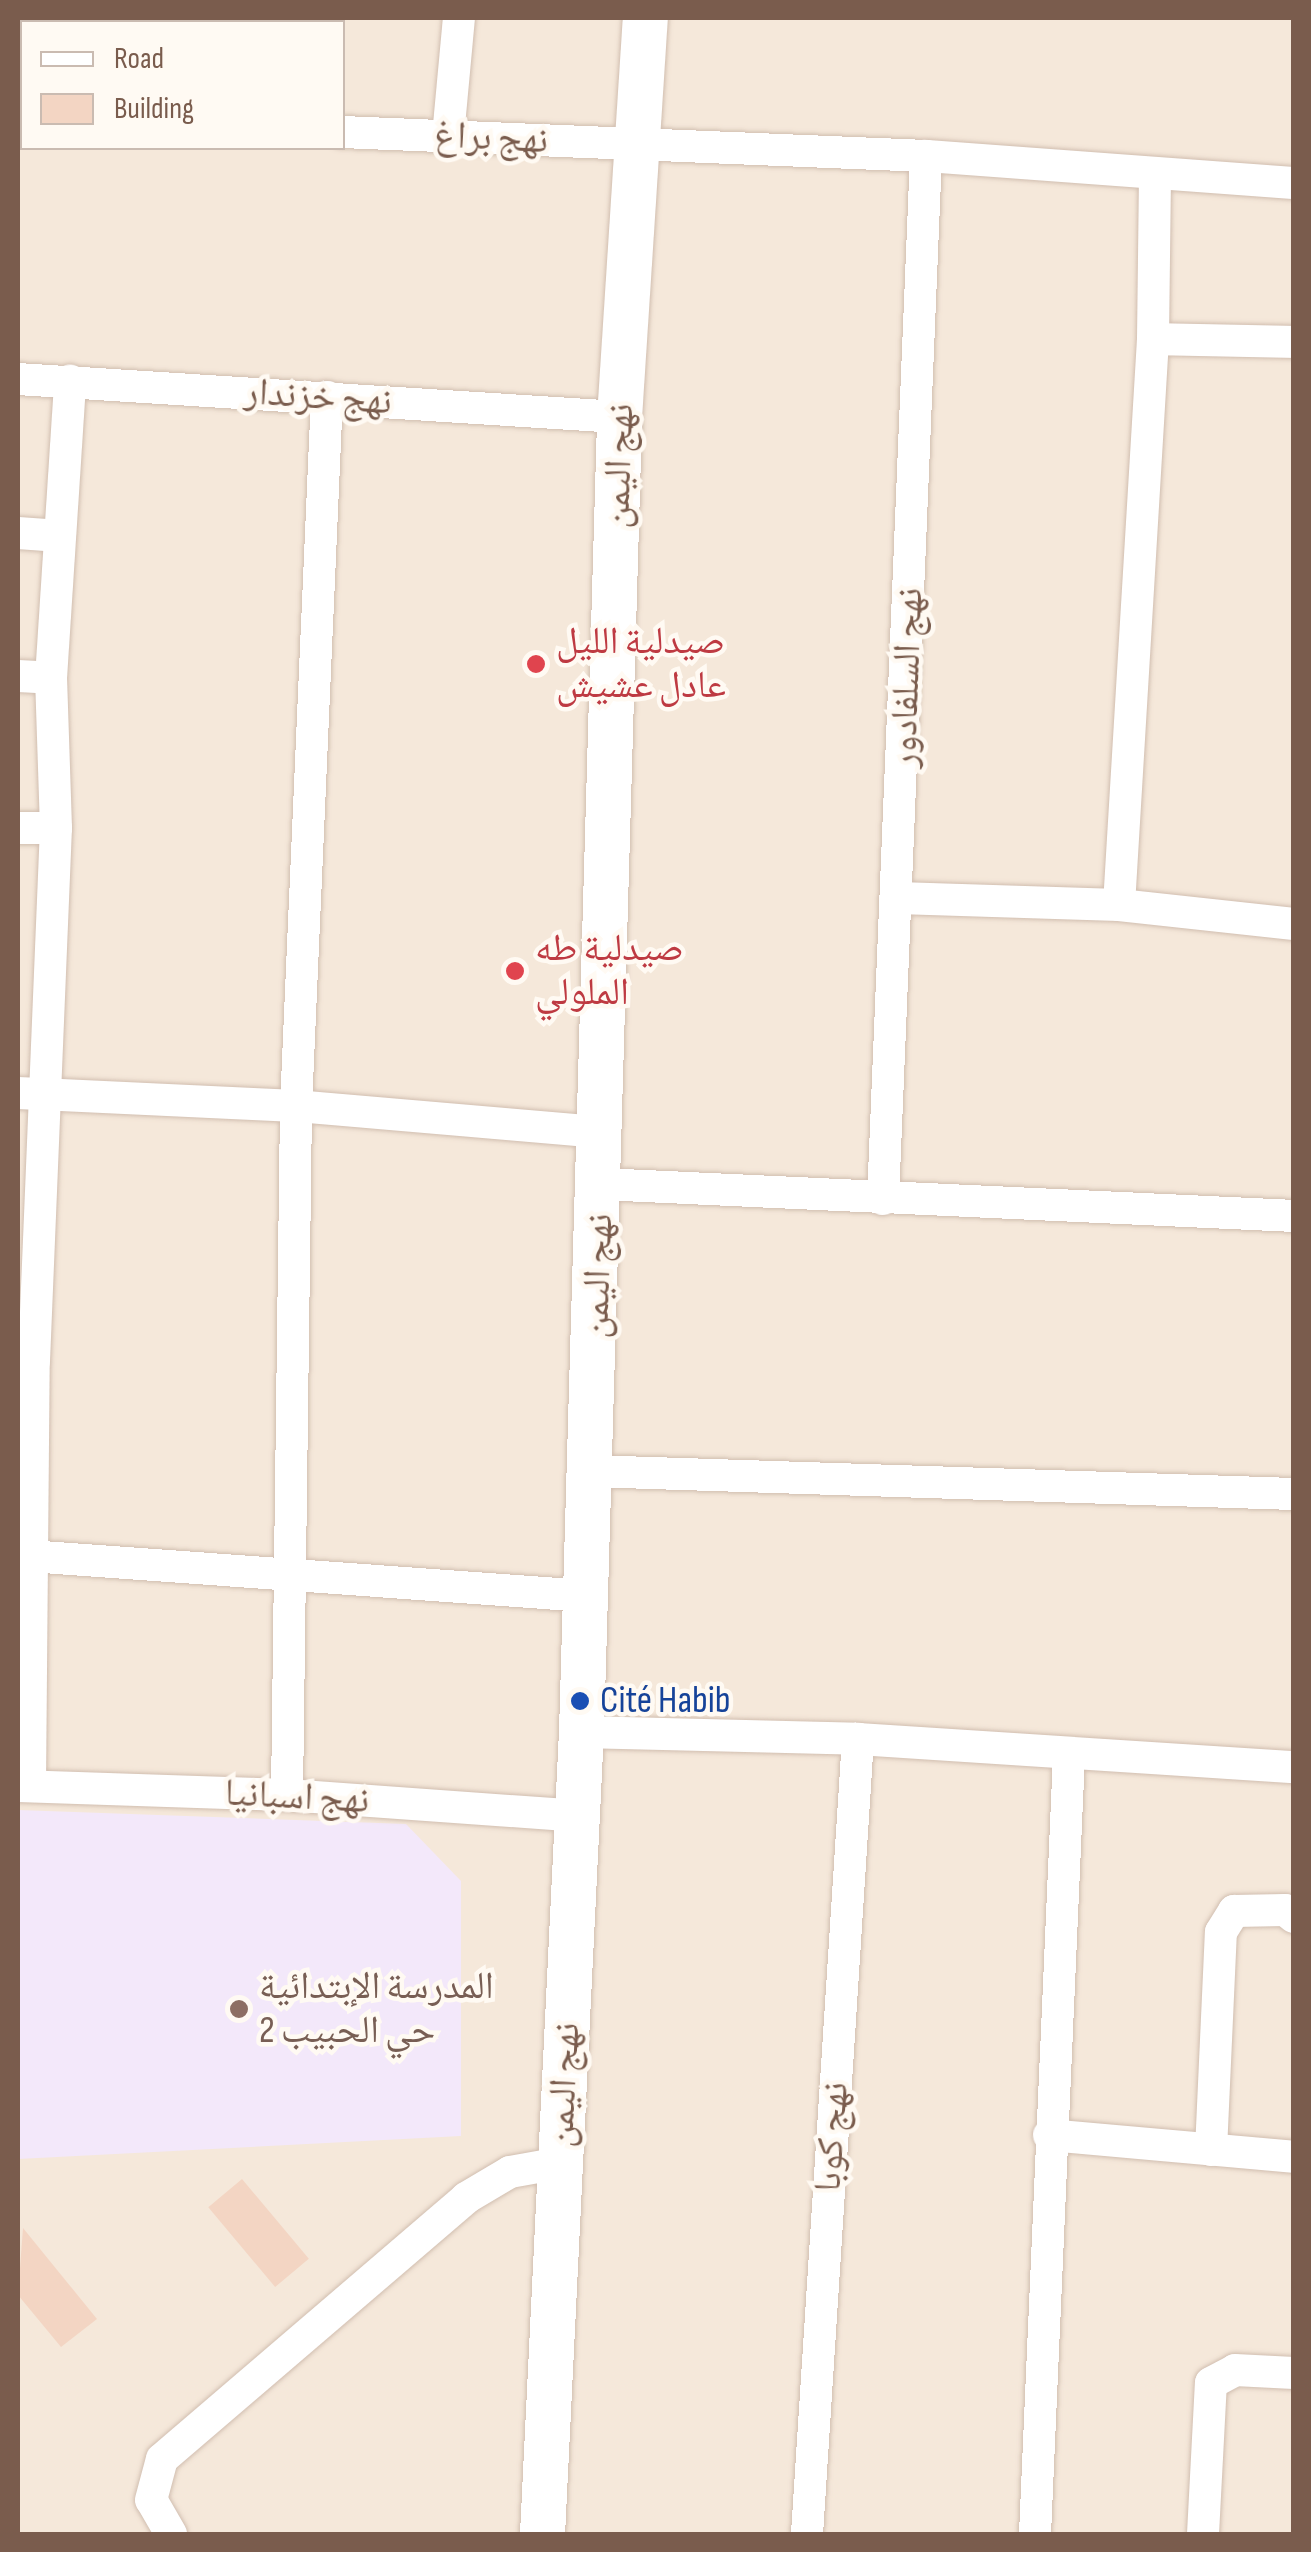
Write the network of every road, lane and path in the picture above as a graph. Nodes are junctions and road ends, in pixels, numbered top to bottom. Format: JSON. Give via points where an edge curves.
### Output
{"nodes":[{"id":1,"x":459,"y":18,"type":"edge"},
{"id":2,"x":645,"y":18,"type":"edge"},
{"id":3,"x":345,"y":132,"type":"edge"},
{"id":4,"x":448,"y":136,"type":"junction"},
{"id":5,"x":638,"y":145,"type":"junction"},
{"id":6,"x":926,"y":156,"type":"junction"},
{"id":7,"x":1156,"y":176,"type":"junction"},
{"id":8,"x":1294,"y":183,"type":"edge"},
{"id":9,"x":1154,"y":339,"type":"junction"},
{"id":10,"x":1294,"y":342,"type":"edge"},
{"id":11,"x":18,"y":379,"type":"edge"},
{"id":12,"x":70,"y":381,"type":"junction"},
{"id":13,"x":327,"y":397,"type":"junction"},
{"id":14,"x":619,"y":416,"type":"junction"},
{"id":15,"x":18,"y":533,"type":"edge"},
{"id":16,"x":60,"y":536,"type":"junction"},
{"id":17,"x":18,"y":676,"type":"edge"},
{"id":18,"x":51,"y":678,"type":"junction"},
{"id":19,"x":18,"y":828,"type":"edge"},
{"id":20,"x":56,"y":828,"type":"junction"},
{"id":21,"x":898,"y":898,"type":"junction"},
{"id":22,"x":1119,"y":905,"type":"junction"},
{"id":23,"x":1294,"y":924,"type":"edge"},
{"id":24,"x":31,"y":1093,"type":"edge"},
{"id":25,"x":296,"y":1106,"type":"junction"},
{"id":26,"x":602,"y":1132,"type":"junction"},
{"id":27,"x":601,"y":1184,"type":"junction"},
{"id":28,"x":883,"y":1199,"type":"junction"},
{"id":29,"x":1294,"y":1216,"type":"edge"},
{"id":30,"x":26,"y":1361,"type":"edge"},
{"id":31,"x":590,"y":1471,"type":"junction"},
{"id":32,"x":1294,"y":1494,"type":"edge"},
{"id":33,"x":29,"y":1556,"type":"junction"},
{"id":34,"x":285,"y":1575,"type":"junction"},
{"id":35,"x":586,"y":1596,"type":"junction"},
{"id":36,"x":582,"y":1732,"type":"junction"},
{"id":37,"x":858,"y":1738,"type":"junction"},
{"id":38,"x":1069,"y":1756,"type":"junction"},
{"id":39,"x":1294,"y":1767,"type":"edge"},
{"id":40,"x":24,"y":1786,"type":"edge"},
{"id":41,"x":287,"y":1795,"type":"junction"},
{"id":42,"x":577,"y":1816,"type":"junction"},
{"id":43,"x":1294,"y":1917,"type":"edge"},
{"id":44,"x":1049,"y":2135,"type":"junction"},
{"id":45,"x":1210,"y":2150,"type":"junction"},
{"id":46,"x":1294,"y":2157,"type":"edge"},
{"id":47,"x":560,"y":2163,"type":"junction"},
{"id":48,"x":1294,"y":2373,"type":"edge"},
{"id":49,"x":171,"y":2534,"type":"edge"},
{"id":50,"x":542,"y":2534,"type":"edge"},
{"id":51,"x":807,"y":2534,"type":"edge"},
{"id":52,"x":1035,"y":2534,"type":"edge"},
{"id":53,"x":1203,"y":2534,"type":"edge"}],
"edges":[{"from":1,"to":4,"type":"street"},
{"from":2,"to":5,"type":"main road","name":"نهج اليمن"},
{"from":3,"to":4,"type":"street","name":"نهج براغ"},
{"from":4,"to":5,"type":"street","name":"نهج براغ"},
{"from":5,"to":6,"type":"street","name":"نهج براغ"},
{"from":5,"to":14,"type":"main road","name":"نهج اليمن"},
{"from":6,"to":7,"type":"street","name":"نهج براغ"},
{"from":6,"to":21,"type":"street","name":"نهج السلفادور"},
{"from":7,"to":8,"type":"street","name":"نهج براغ"},
{"from":7,"to":9,"type":"street"},
{"from":9,"to":10,"type":"street"},
{"from":9,"to":22,"type":"street"},
{"from":11,"to":12,"type":"street","name":"نهج خزندار"},
{"from":12,"to":13,"type":"street","name":"نهج خزندار"},
{"from":12,"to":16,"type":"street"},
{"from":13,"to":14,"type":"street","name":"نهج خزندار"},
{"from":13,"to":25,"type":"street"},
{"from":14,"to":26,"type":"main road","name":"نهج اليمن"},
{"from":15,"to":16,"type":"street"},
{"from":16,"to":18,"type":"street"},
{"from":17,"to":18,"type":"street"},
{"from":18,"to":20,"type":"street"},
{"from":19,"to":20,"type":"street"},
{"from":20,"to":24,"type":"street"},
{"from":21,"to":22,"type":"street"},
{"from":21,"to":28,"type":"street","name":"نهج السلفادور"},
{"from":22,"to":23,"type":"street"},
{"from":24,"to":25,"type":"street"},
{"from":24,"to":30,"type":"street"},
{"from":25,"to":26,"type":"street"},
{"from":25,"to":34,"type":"street"},
{"from":26,"to":27,"type":"main road","name":"نهج اليمن"},
{"from":27,"to":28,"type":"street"},
{"from":27,"to":31,"type":"main road","name":"نهج اليمن"},
{"from":28,"to":29,"type":"street"},
{"from":30,"to":33,"type":"street"},
{"from":31,"to":32,"type":"street"},
{"from":31,"to":35,"type":"main road","name":"نهج اليمن"},
{"from":33,"to":34,"type":"street"},
{"from":33,"to":40,"type":"street"},
{"from":34,"to":35,"type":"street"},
{"from":34,"to":41,"type":"street"},
{"from":35,"to":36,"type":"main road","name":"نهج اليمن"},
{"from":36,"to":37,"type":"street"},
{"from":36,"to":42,"type":"main road","name":"نهج اليمن"},
{"from":37,"to":38,"type":"street"},
{"from":37,"to":51,"type":"street","name":"نهج كوبا"},
{"from":38,"to":39,"type":"street"},
{"from":38,"to":44,"type":"street"},
{"from":40,"to":41,"type":"street","name":"نهج اسبانيا"},
{"from":41,"to":42,"type":"street","name":"نهج اسبانيا"},
{"from":42,"to":47,"type":"main road","name":"نهج اليمن"},
{"from":43,"to":45,"type":"street","via":[[1284,1910],[1234,1911],[1221,1932]]},
{"from":44,"to":45,"type":"street"},
{"from":44,"to":52,"type":"street"},
{"from":45,"to":46,"type":"street"},
{"from":47,"to":49,"type":"street","via":[[510,2172],[466,2198],[162,2460],[151,2500]]},
{"from":47,"to":50,"type":"main road","name":"نهج اليمن"},
{"from":48,"to":53,"type":"street","via":[[1235,2370],[1211,2384]]}]}
